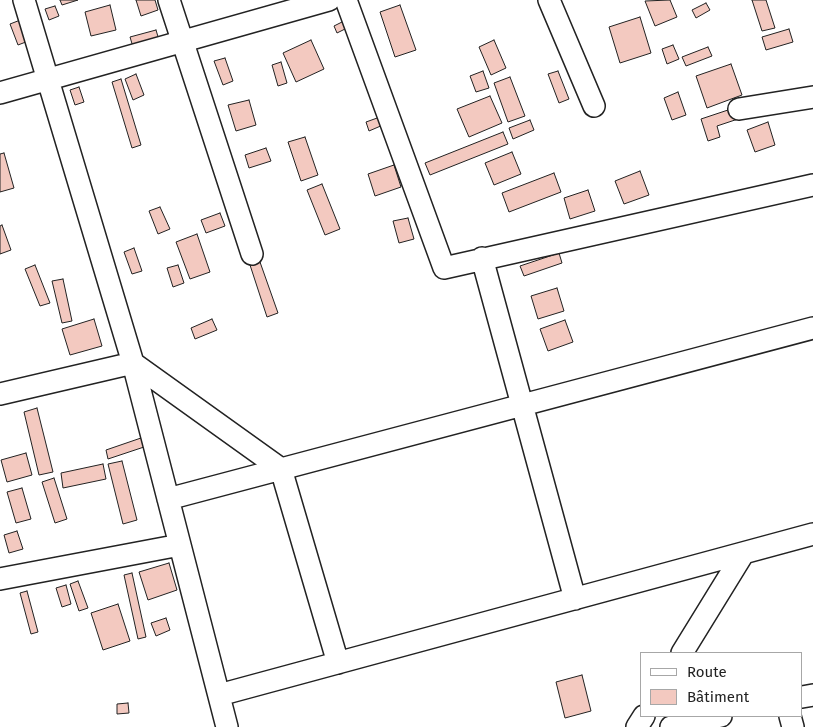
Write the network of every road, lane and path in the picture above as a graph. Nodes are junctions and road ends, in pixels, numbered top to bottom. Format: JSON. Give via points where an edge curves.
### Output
{"nodes":[{"id":1,"x":24,"y":0,"type":"edge"},
{"id":2,"x":169,"y":0,"type":"edge"},
{"id":3,"x":329,"y":0,"type":"edge"},
{"id":4,"x":346,"y":0,"type":"edge"},
{"id":5,"x":549,"y":0,"type":"edge"},
{"id":6,"x":181,"y":42,"type":"junction"},
{"id":7,"x":48,"y":79,"type":"junction"},
{"id":8,"x":0,"y":93,"type":"edge"},
{"id":9,"x":813,"y":97,"type":"edge"},
{"id":10,"x":594,"y":106,"type":"dead end"},
{"id":11,"x":739,"y":109,"type":"dead end"},
{"id":12,"x":813,"y":184,"type":"edge"},
{"id":13,"x":252,"y":254,"type":"dead end"},
{"id":14,"x":482,"y":258,"type":"junction"},
{"id":15,"x":813,"y":328,"type":"edge"},
{"id":16,"x":133,"y":363,"type":"junction"},
{"id":17,"x":0,"y":394,"type":"edge"},
{"id":18,"x":522,"y":405,"type":"junction"},
{"id":19,"x":281,"y":469,"type":"junction"},
{"id":20,"x":168,"y":499,"type":"junction"},
{"id":21,"x":813,"y":534,"type":"edge"},
{"id":22,"x":180,"y":545,"type":"junction"},
{"id":23,"x":742,"y":554,"type":"junction"},
{"id":24,"x":0,"y":578,"type":"edge"},
{"id":25,"x":575,"y":599,"type":"junction"},
{"id":26,"x":683,"y":652,"type":"edge"},
{"id":27,"x":338,"y":663,"type":"junction"},
{"id":28,"x":219,"y":695,"type":"junction"},
{"id":29,"x":716,"y":717,"type":"edge"},
{"id":30,"x":227,"y":727,"type":"edge"},
{"id":31,"x":671,"y":727,"type":"edge"}],
"edges":[{"from":1,"to":7,"type":"street"},
{"from":2,"to":6,"type":"street"},
{"from":3,"to":6,"type":"street"},
{"from":4,"to":14,"type":"street","via":[[444,268]]},
{"from":5,"to":10,"type":"street"},
{"from":6,"to":7,"type":"street"},
{"from":6,"to":13,"type":"street"},
{"from":7,"to":8,"type":"street"},
{"from":7,"to":16,"type":"street"},
{"from":9,"to":11,"type":"street"},
{"from":12,"to":14,"type":"street"},
{"from":14,"to":18,"type":"street"},
{"from":15,"to":18,"type":"street"},
{"from":16,"to":17,"type":"street"},
{"from":16,"to":19,"type":"street"},
{"from":16,"to":20,"type":"street"},
{"from":18,"to":19,"type":"street"},
{"from":18,"to":25,"type":"street"},
{"from":19,"to":20,"type":"street"},
{"from":19,"to":27,"type":"street"},
{"from":20,"to":22,"type":"street"},
{"from":21,"to":23,"type":"street"},
{"from":22,"to":24,"type":"street"},
{"from":22,"to":28,"type":"street"},
{"from":23,"to":25,"type":"street"},
{"from":23,"to":26,"type":"street"},
{"from":25,"to":27,"type":"street"},
{"from":27,"to":28,"type":"street"},
{"from":28,"to":30,"type":"street"},
{"from":29,"to":31,"type":"street"}]}
